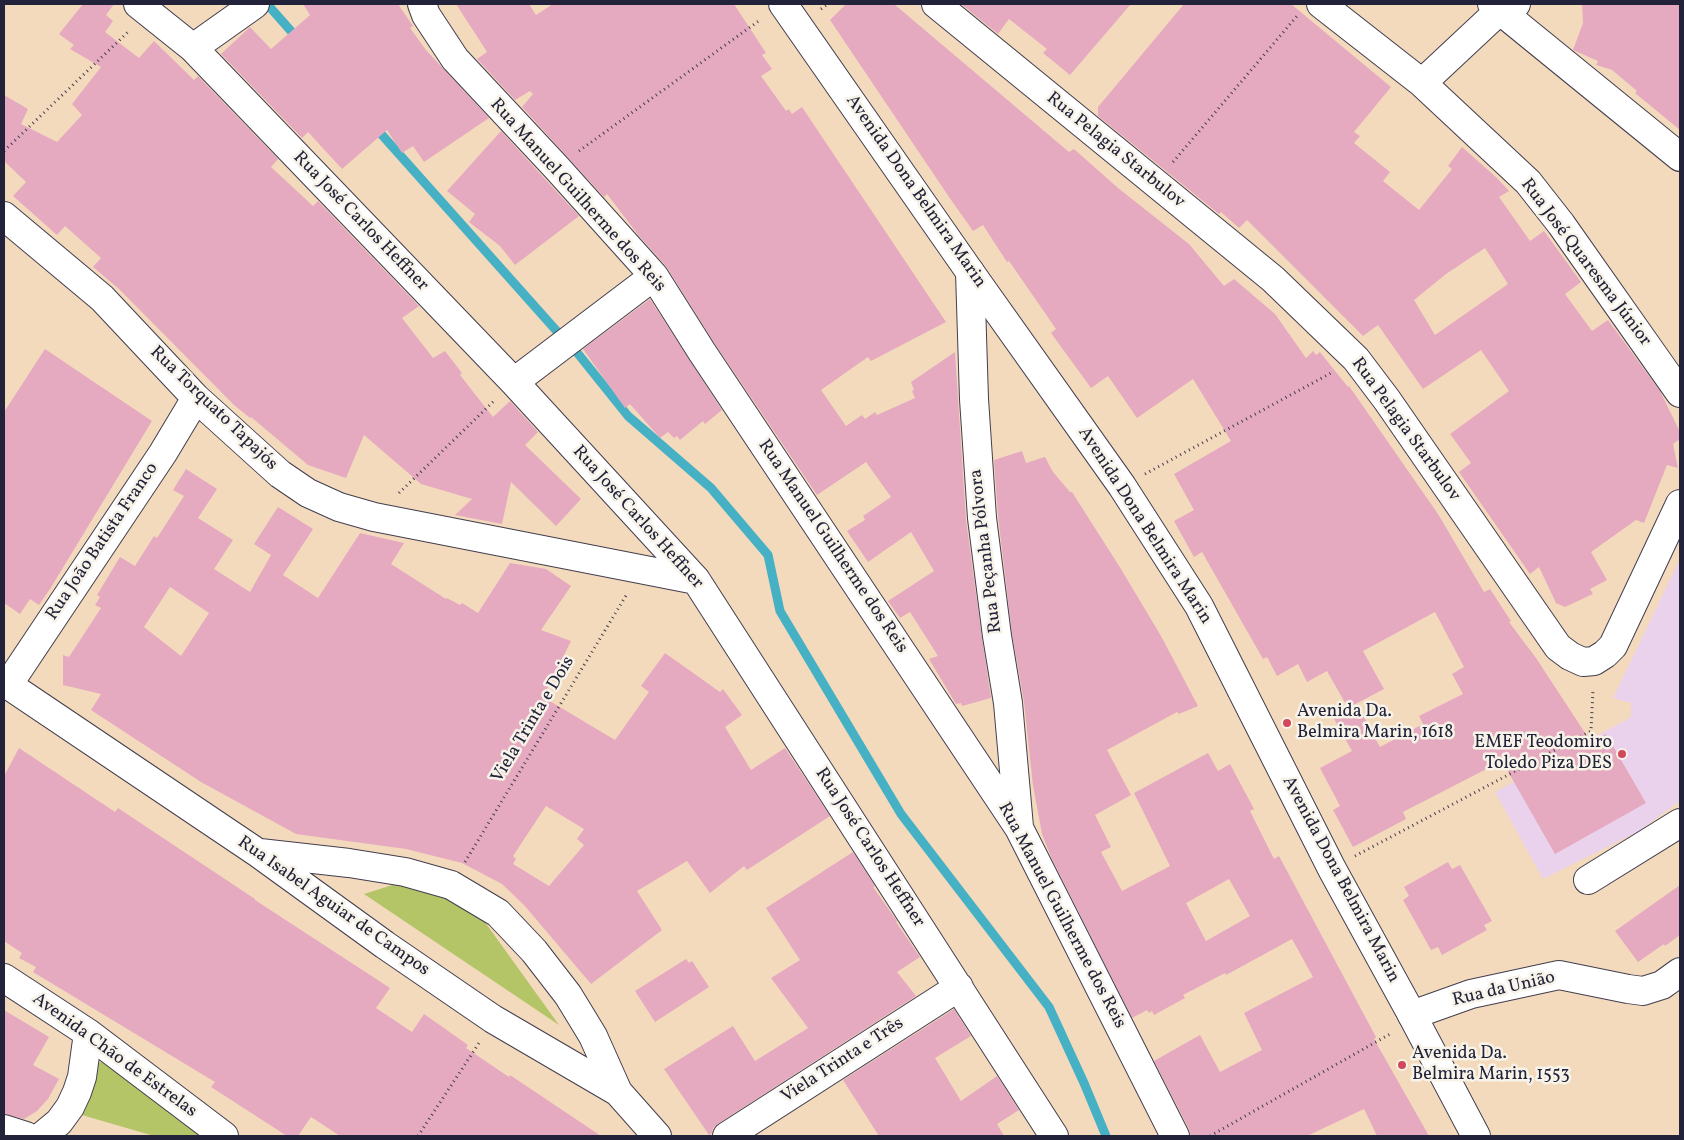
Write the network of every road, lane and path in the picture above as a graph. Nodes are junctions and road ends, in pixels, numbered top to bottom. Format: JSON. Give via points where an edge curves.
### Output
{"nodes":[{"id":1,"x":255,"y":4,"type":"edge"},
{"id":2,"x":422,"y":4,"type":"edge"},
{"id":3,"x":783,"y":4,"type":"edge"},
{"id":4,"x":936,"y":4,"type":"edge"},
{"id":5,"x":1502,"y":6,"type":"edge"},
{"id":6,"x":143,"y":8,"type":"edge"},
{"id":7,"x":1311,"y":8,"type":"edge"},
{"id":8,"x":194,"y":48,"type":"junction"},
{"id":9,"x":1422,"y":83,"type":"junction"},
{"id":10,"x":4,"y":151,"type":"edge"},
{"id":11,"x":1680,"y":157,"type":"edge"},
{"id":12,"x":556,"y":167,"type":"junction"},
{"id":13,"x":1154,"y":183,"type":"junction"},
{"id":14,"x":4,"y":216,"type":"edge"},
{"id":15,"x":970,"y":272,"type":"junction"},
{"id":16,"x":654,"y":276,"type":"junction"},
{"id":17,"x":1356,"y":359,"type":"junction"},
{"id":18,"x":514,"y":382,"type":"junction"},
{"id":19,"x":1680,"y":393,"type":"edge"},
{"id":20,"x":196,"y":398,"type":"junction"},
{"id":21,"x":1122,"y":486,"type":"junction"},
{"id":22,"x":1680,"y":504,"type":"edge"},
{"id":23,"x":374,"y":517,"type":"junction"},
{"id":24,"x":642,"y":570,"type":"junction"},
{"id":25,"x":696,"y":580,"type":"junction"},
{"id":26,"x":1594,"y":661,"type":"junction"},
{"id":27,"x":6,"y":683,"type":"edge"},
{"id":28,"x":1680,"y":823,"type":"edge"},
{"id":29,"x":1019,"y":828,"type":"junction"},
{"id":30,"x":1365,"y":851,"type":"dead end"},
{"id":31,"x":258,"y":853,"type":"junction"},
{"id":32,"x":1588,"y":880,"type":"dead end"},
{"id":33,"x":451,"y":885,"type":"junction"},
{"id":34,"x":1680,"y":972,"type":"edge"},
{"id":35,"x":4,"y":978,"type":"edge"},
{"id":36,"x":959,"y":986,"type":"junction"},
{"id":37,"x":1414,"y":1018,"type":"junction"},
{"id":38,"x":493,"y":1019,"type":"junction"},
{"id":39,"x":88,"y":1033,"type":"junction"},
{"id":40,"x":618,"y":1092,"type":"junction"},
{"id":41,"x":4,"y":1129,"type":"edge"},
{"id":42,"x":26,"y":1136,"type":"edge"},
{"id":43,"x":42,"y":1136,"type":"edge"},
{"id":44,"x":224,"y":1136,"type":"edge"},
{"id":45,"x":418,"y":1136,"type":"edge"},
{"id":46,"x":657,"y":1136,"type":"edge"},
{"id":47,"x":727,"y":1136,"type":"edge"},
{"id":48,"x":1054,"y":1136,"type":"edge"},
{"id":49,"x":1175,"y":1136,"type":"edge"},
{"id":50,"x":1210,"y":1136,"type":"edge"},
{"id":51,"x":1476,"y":1136,"type":"edge"}],
"edges":[{"from":1,"to":8,"type":"street"},
{"from":2,"to":12,"type":"street","name":"Rua Manuel Guilherme dos Reis","via":[[455,58]]},
{"from":3,"to":12,"type":"path"},
{"from":3,"to":15,"type":"street","name":"Avenida Dona Belmira Marin"},
{"from":4,"to":13,"type":"street","name":"Rua Pelagia Starbulov"},
{"from":5,"to":9,"type":"street"},
{"from":5,"to":11,"type":"street"},
{"from":6,"to":8,"type":"street","name":"Rua José Carlos Heffner"},
{"from":6,"to":10,"type":"path"},
{"from":7,"to":9,"type":"street","name":"Rua José Quaresma Júnior"},
{"from":7,"to":13,"type":"path"},
{"from":8,"to":18,"type":"street","name":"Rua José Carlos Heffner"},
{"from":9,"to":19,"type":"street","name":"Rua José Quaresma Júnior","via":[[1528,182]]},
{"from":12,"to":16,"type":"street","name":"Rua Manuel Guilherme dos Reis"},
{"from":13,"to":17,"type":"street","name":"Rua Pelagia Starbulov","via":[[1273,279]]},
{"from":14,"to":20,"type":"street","name":"Rua Torquato Tapajós","via":[[102,298]]},
{"from":15,"to":21,"type":"street","name":"Avenida Dona Belmira Marin"},
{"from":15,"to":29,"type":"street","name":"Rua Peçanha Pólvora","via":[[982,518],[1008,703]]},
{"from":16,"to":18,"type":"street"},
{"from":16,"to":29,"type":"street","name":"Rua Manuel Guilherme dos Reis"},
{"from":17,"to":21,"type":"path"},
{"from":17,"to":26,"type":"street","name":"Rua Pelagia Starbulov","via":[[1558,647],[1582,662]]},
{"from":18,"to":23,"type":"path"},
{"from":18,"to":25,"type":"street","name":"Rua José Carlos Heffner"},
{"from":20,"to":23,"type":"street","name":"Rua Torquato Tapajós","via":[[287,479],[339,507]]},
{"from":20,"to":27,"type":"street","name":"Rua João Batista Franco","via":[[163,453]]},
{"from":21,"to":37,"type":"street","name":"Avenida Dona Belmira Marin","via":[[1199,606],[1332,869]]},
{"from":22,"to":26,"type":"street","via":[[1613,646]]},
{"from":23,"to":24,"type":"street","name":"Rua Torquato Tapajós"},
{"from":24,"to":25,"type":"street","name":"Rua Torquato Tapajós"},
{"from":24,"to":33,"type":"path","name":"Viela Trinta e Dois"},
{"from":25,"to":36,"type":"street","name":"Rua José Carlos Heffner"},
{"from":26,"to":30,"type":"path","via":[[1591,731]]},
{"from":27,"to":31,"type":"street","name":"Rua Isabel Aguiar de Campos"},
{"from":28,"to":32,"type":"street"},
{"from":29,"to":49,"type":"street","name":"Rua Manuel Guilherme dos Reis"},
{"from":31,"to":33,"type":"street","via":[[405,872]]},
{"from":31,"to":38,"type":"street","name":"Rua Isabel Aguiar de Campos"},
{"from":33,"to":40,"type":"street","via":[[498,913],[534,951],[568,995],[593,1036]]},
{"from":34,"to":37,"type":"street","name":"Rua da União","via":[[1662,986],[1643,990],[1559,975],[1471,994]]},
{"from":35,"to":39,"type":"street","name":"Avenida Chão de Estrelas"},
{"from":36,"to":47,"type":"street","name":"Viela Trinta e Três"},
{"from":36,"to":48,"type":"street","name":"Rua José Carlos Heffner"},
{"from":37,"to":50,"type":"path"},
{"from":37,"to":51,"type":"street","name":"Avenida Dona Belmira Marin"},
{"from":38,"to":40,"type":"street","name":"Rua Isabel Aguiar de Campos"},
{"from":38,"to":45,"type":"path"},
{"from":39,"to":43,"type":"street","via":[[77,1092],[59,1122]]},
{"from":39,"to":44,"type":"street","name":"Avenida Chão de Estrelas"},
{"from":40,"to":46,"type":"street","name":"Rua Isabel Aguiar de Campos"},
{"from":41,"to":42,"type":"street"}]}
